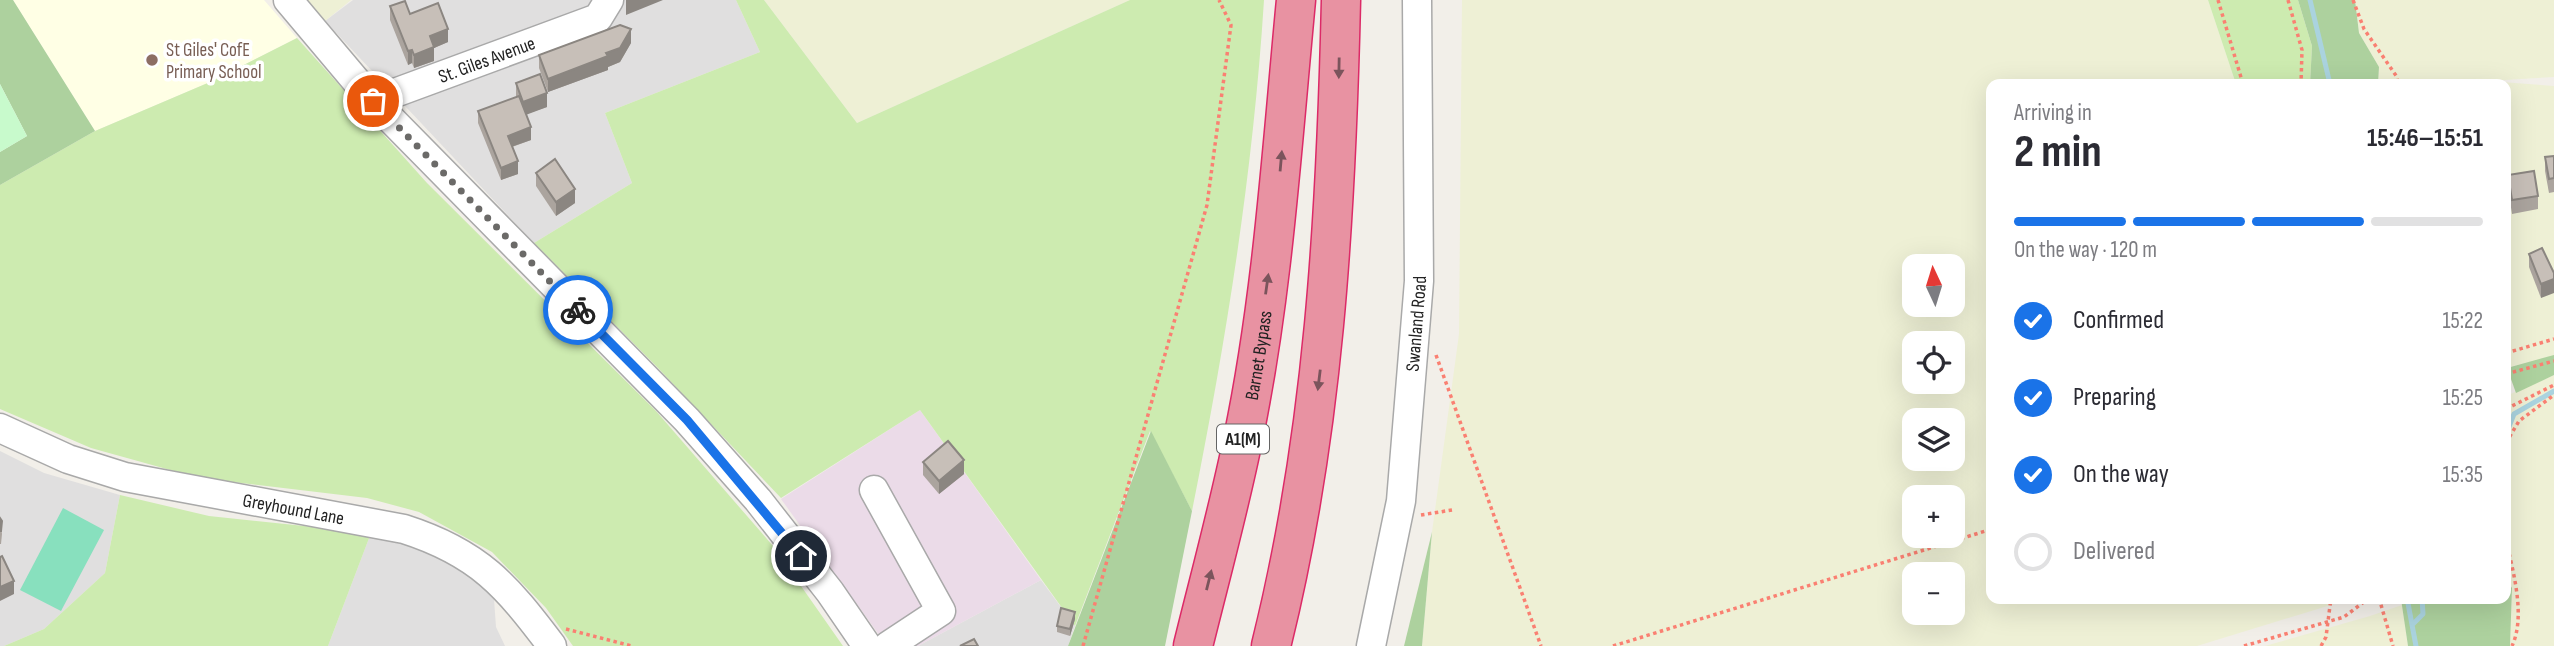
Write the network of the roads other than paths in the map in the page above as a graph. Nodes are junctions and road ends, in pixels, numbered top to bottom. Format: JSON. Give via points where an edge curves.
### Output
{"nodes":[{"id":1,"x":288,"y":0,"type":"edge"},
{"id":2,"x":1296,"y":0,"type":"edge"},
{"id":3,"x":1341,"y":0,"type":"edge"},
{"id":4,"x":1418,"y":0,"type":"edge"},
{"id":5,"x":603,"y":9,"type":"edge"},
{"id":6,"x":373,"y":101,"type":"junction"},
{"id":7,"x":0,"y":428,"type":"edge"},
{"id":8,"x":874,"y":491,"type":"dead end"},
{"id":9,"x":545,"y":637,"type":"edge"},
{"id":10,"x":867,"y":646,"type":"edge"},
{"id":11,"x":888,"y":646,"type":"edge"},
{"id":12,"x":1193,"y":646,"type":"edge"},
{"id":13,"x":1271,"y":646,"type":"edge"},
{"id":14,"x":1371,"y":646,"type":"edge"}],
"edges":[{"from":1,"to":6,"type":"street"},
{"from":12,"to":2,"type":"highway","name":"Barnet Bypass","number":"A1(M)","one_way":true,"via":[[1243,438],[1274,229]]},
{"from":3,"to":13,"type":"highway","one_way":true,"via":[[1337,174],[1327,312],[1312,437]]},
{"from":4,"to":14,"type":"street","name":"Swanland Road","via":[[1419,281],[1398,513]]},
{"from":5,"to":6,"type":"street","name":"St. Giles Avenue"},
{"from":6,"to":10,"type":"street","via":[[687,420],[758,500]]},
{"from":7,"to":9,"type":"street","name":"Greyhound Lane","via":[[68,459],[125,477],[404,529],[442,541],[508,588]]},
{"from":8,"to":11,"type":"street","via":[[941,611]]}]}
